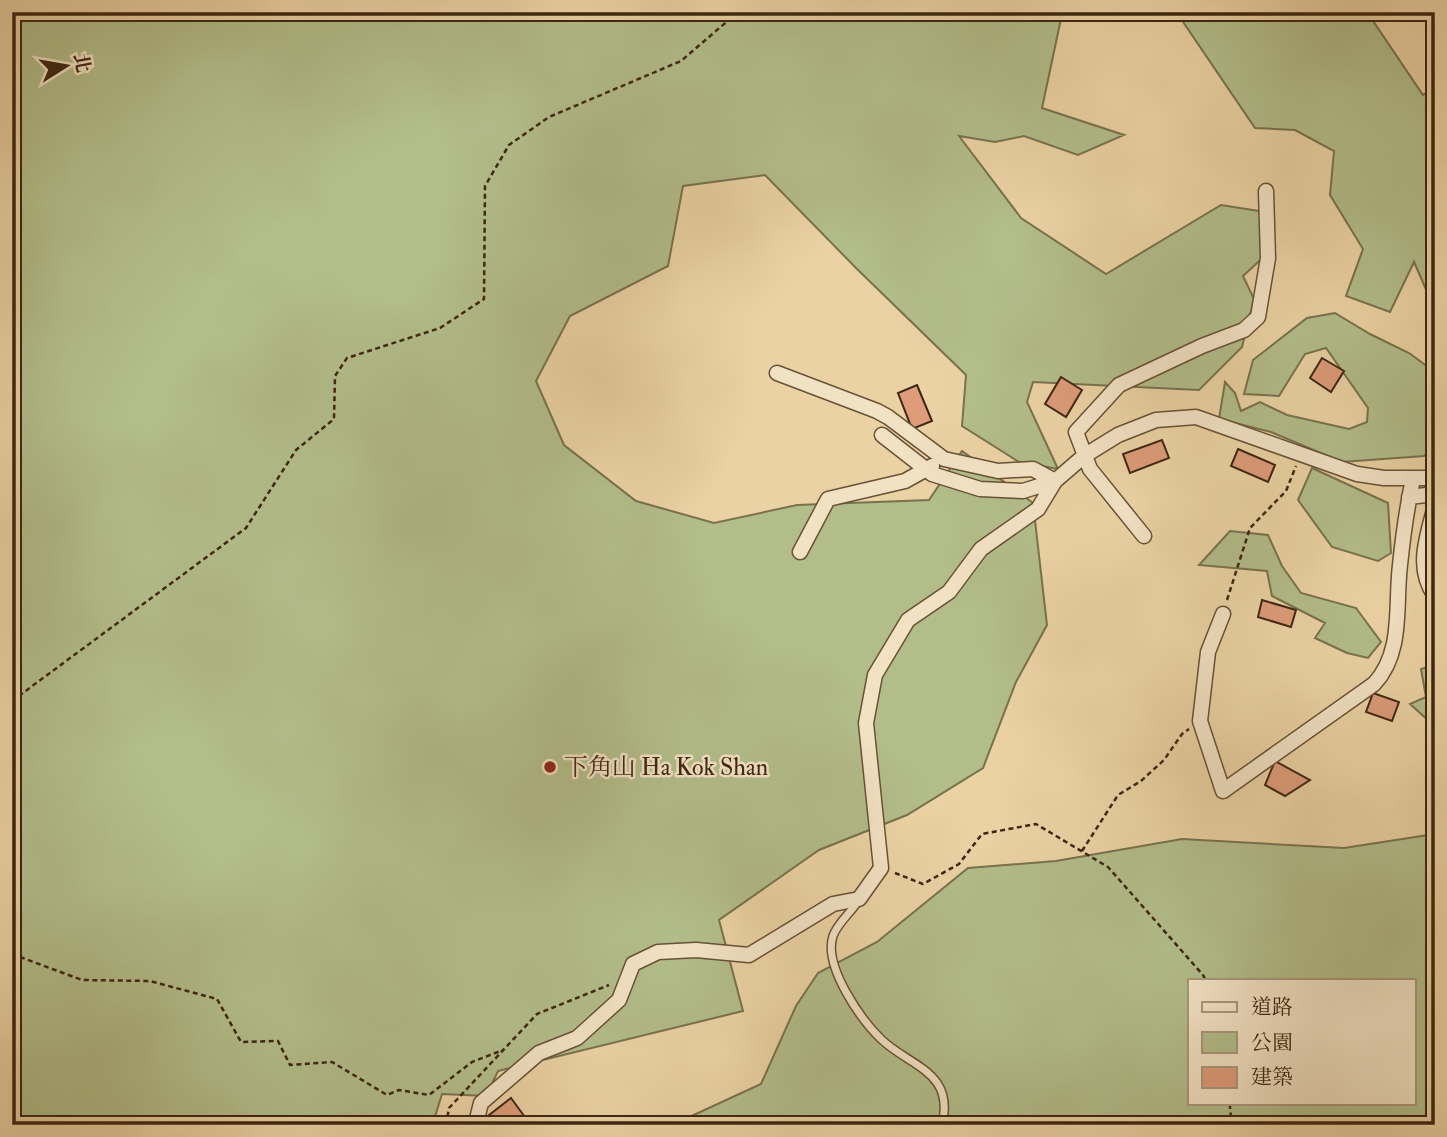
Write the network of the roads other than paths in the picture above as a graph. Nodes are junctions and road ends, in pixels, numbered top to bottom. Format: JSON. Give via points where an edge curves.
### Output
{"nodes":[{"id":1,"x":1266,"y":191,"type":"dead end"},
{"id":2,"x":777,"y":373,"type":"dead end"},
{"id":3,"x":882,"y":435,"type":"dead end"},
{"id":4,"x":1084,"y":456,"type":"junction"},
{"id":5,"x":944,"y":459,"type":"junction"},
{"id":6,"x":925,"y":470,"type":"junction"},
{"id":7,"x":1435,"y":478,"type":"edge"},
{"id":8,"x":1413,"y":479,"type":"junction"},
{"id":9,"x":1055,"y":481,"type":"junction"},
{"id":10,"x":1435,"y":494,"type":"edge"},
{"id":11,"x":1409,"y":497,"type":"junction"},
{"id":12,"x":1435,"y":506,"type":"edge"},
{"id":13,"x":1144,"y":536,"type":"dead end"},
{"id":14,"x":800,"y":552,"type":"dead end"},
{"id":15,"x":1435,"y":596,"type":"edge"},
{"id":16,"x":1223,"y":614,"type":"road end"},
{"id":17,"x":859,"y":900,"type":"junction"},
{"id":18,"x":477,"y":1125,"type":"edge"},
{"id":19,"x":942,"y":1125,"type":"edge"}],
"edges":[{"from":1,"to":4,"type":"street","via":[[1268,258],[1258,317],[1244,330],[1119,385],[1076,432]]},
{"from":2,"to":5,"type":"street","via":[[877,411]]},
{"from":3,"to":6,"type":"street"},
{"from":4,"to":8,"type":"street","via":[[1118,435],[1156,420],[1196,417],[1357,474]]},
{"from":4,"to":9,"type":"street"},
{"from":4,"to":13,"type":"street"},
{"from":5,"to":6,"type":"street"},
{"from":5,"to":9,"type":"street","via":[[998,471],[1033,469]]},
{"from":6,"to":9,"type":"street","via":[[980,489],[1023,491]]},
{"from":6,"to":14,"type":"street","via":[[905,481],[828,499]]},
{"from":7,"to":8,"type":"street"},
{"from":8,"to":11,"type":"street"},
{"from":9,"to":17,"type":"street","via":[[1038,509],[981,549],[949,592],[908,620],[875,675],[866,723],[881,868]]},
{"from":10,"to":11,"type":"street"},
{"from":11,"to":16,"type":"street","via":[[1399,565],[1397,626],[1390,661],[1381,676],[1223,791],[1200,721],[1208,652]]},
{"from":12,"to":15,"type":"street","via":[[1423,559]]},
{"from":17,"to":18,"type":"street","via":[[834,904],[749,955],[658,952],[633,964],[619,1000],[577,1038],[539,1053],[481,1103]]},
{"from":17,"to":19,"type":"lane","via":[[833,936],[832,953],[839,976],[877,1035],[935,1081],[944,1103]]}]}
